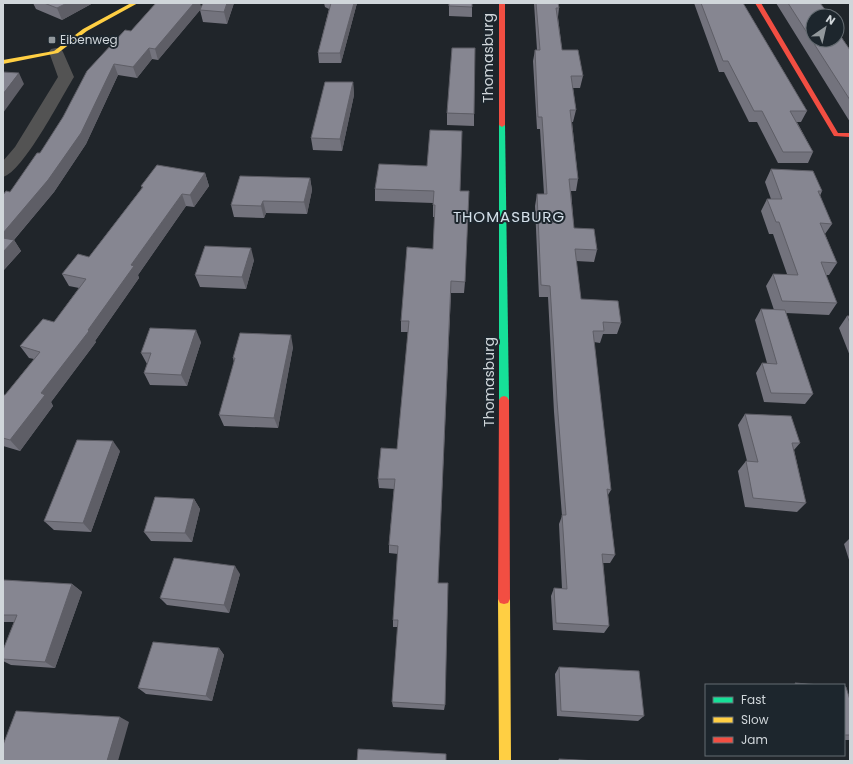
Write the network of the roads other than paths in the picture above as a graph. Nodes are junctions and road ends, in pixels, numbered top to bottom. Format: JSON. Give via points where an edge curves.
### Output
{"nodes":[{"id":1,"x":134,"y":3,"type":"edge"},
{"id":2,"x":502,"y":3,"type":"edge"},
{"id":3,"x":758,"y":3,"type":"edge"},
{"id":4,"x":56,"y":52,"type":"junction"},
{"id":5,"x":3,"y":62,"type":"edge"},
{"id":6,"x":850,"y":135,"type":"edge"},
{"id":7,"x":3,"y":172,"type":"edge"},
{"id":8,"x":504,"y":761,"type":"edge"}],
"edges":[{"from":1,"to":4,"type":"street","via":[[85,30]]},
{"from":2,"to":8,"type":"street","name":"Thomasburg"},
{"from":3,"to":6,"type":"street","via":[[836,135]]},
{"from":4,"to":5,"type":"street"},
{"from":4,"to":7,"type":"street","via":[[66,77],[22,150]]}]}
